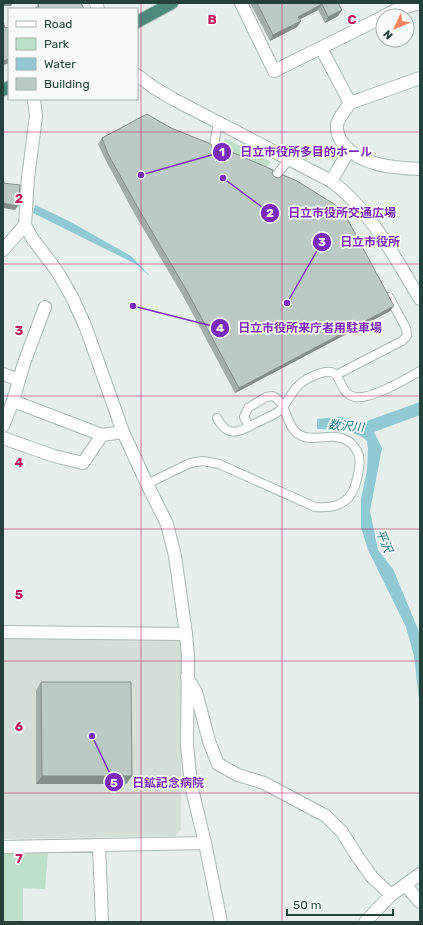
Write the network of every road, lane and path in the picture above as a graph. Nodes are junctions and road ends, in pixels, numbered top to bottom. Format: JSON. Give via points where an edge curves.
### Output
{"nodes":[{"id":1,"x":172,"y":3,"type":"edge"},
{"id":2,"x":241,"y":3,"type":"edge"},
{"id":3,"x":420,"y":3,"type":"edge"},
{"id":4,"x":403,"y":8,"type":"edge"},
{"id":5,"x":138,"y":21,"type":"edge"},
{"id":6,"x":375,"y":21,"type":"edge"},
{"id":7,"x":321,"y":48,"type":"junction"},
{"id":8,"x":138,"y":76,"type":"edge"},
{"id":9,"x":420,"y":78,"type":"edge"},
{"id":10,"x":34,"y":100,"type":"edge"},
{"id":11,"x":350,"y":102,"type":"junction"},
{"id":12,"x":218,"y":122,"type":"junction"},
{"id":13,"x":212,"y":151,"type":"edge"},
{"id":14,"x":349,"y":151,"type":"junction"},
{"id":15,"x":289,"y":159,"type":"junction"},
{"id":16,"x":420,"y":169,"type":"edge"},
{"id":17,"x":274,"y":178,"type":"edge"},
{"id":18,"x":331,"y":181,"type":"junction"},
{"id":19,"x":25,"y":225,"type":"junction"},
{"id":20,"x":3,"y":250,"type":"edge"},
{"id":21,"x":384,"y":288,"type":"edge"},
{"id":22,"x":420,"y":299,"type":"edge"},
{"id":23,"x":45,"y":307,"type":"dead end"},
{"id":24,"x":420,"y":371,"type":"edge"},
{"id":25,"x":3,"y":374,"type":"edge"},
{"id":26,"x":336,"y":375,"type":"junction"},
{"id":27,"x":19,"y":380,"type":"junction"},
{"id":28,"x":13,"y":401,"type":"junction"},
{"id":29,"x":283,"y":407,"type":"junction"},
{"id":30,"x":217,"y":418,"type":"dead end"},
{"id":31,"x":3,"y":426,"type":"edge"},
{"id":32,"x":249,"y":427,"type":"junction"},
{"id":33,"x":123,"y":432,"type":"junction"},
{"id":34,"x":102,"y":435,"type":"junction"},
{"id":35,"x":3,"y":438,"type":"edge"},
{"id":36,"x":147,"y":484,"type":"junction"},
{"id":37,"x":3,"y":632,"type":"edge"},
{"id":38,"x":186,"y":634,"type":"junction"},
{"id":39,"x":187,"y":678,"type":"junction"},
{"id":40,"x":205,"y":843,"type":"junction"},
{"id":41,"x":99,"y":845,"type":"junction"},
{"id":42,"x":3,"y":847,"type":"edge"},
{"id":43,"x":420,"y":874,"type":"edge"},
{"id":44,"x":404,"y":885,"type":"junction"},
{"id":45,"x":391,"y":895,"type":"junction"},
{"id":46,"x":420,"y":902,"type":"edge"},
{"id":47,"x":102,"y":922,"type":"edge"},
{"id":48,"x":221,"y":922,"type":"edge"},
{"id":49,"x":364,"y":922,"type":"edge"}],
"edges":[{"from":1,"to":5,"type":"highway"},
{"from":2,"to":7,"type":"street","via":[[274,71]]},
{"from":3,"to":4,"type":"street"},
{"from":6,"to":7,"type":"street"},
{"from":7,"to":11,"type":"street"},
{"from":8,"to":12,"type":"street","via":[[166,95]]},
{"from":9,"to":11,"type":"street"},
{"from":10,"to":19,"type":"street","via":[[36,116]]},
{"from":11,"to":14,"type":"street","via":[[337,125],[338,138]]},
{"from":12,"to":13,"type":"lane"},
{"from":12,"to":15,"type":"street"},
{"from":14,"to":16,"type":"street","via":[[380,165]]},
{"from":14,"to":18,"type":"street"},
{"from":15,"to":17,"type":"lane"},
{"from":15,"to":18,"type":"street"},
{"from":18,"to":22,"type":"street","via":[[352,197],[362,209]]},
{"from":19,"to":20,"type":"street"},
{"from":19,"to":33,"type":"street","via":[[72,297],[86,328]]},
{"from":21,"to":26,"type":"lane","via":[[406,328],[407,336]]},
{"from":23,"to":27,"type":"street"},
{"from":24,"to":26,"type":"lane","via":[[387,389],[354,397],[347,392]]},
{"from":25,"to":27,"type":"street"},
{"from":26,"to":29,"type":"lane","via":[[322,372],[296,386]]},
{"from":27,"to":28,"type":"street"},
{"from":28,"to":31,"type":"street"},
{"from":28,"to":34,"type":"street"},
{"from":29,"to":32,"type":"lane"},
{"from":29,"to":32,"type":"lane","via":[[273,396],[250,406],[244,417]]},
{"from":29,"to":36,"type":"lane","via":[[290,424],[300,436],[336,436],[350,442],[356,450],[360,462],[354,488],[349,497],[340,504],[327,508],[315,507],[219,464],[203,461],[190,463]]},
{"from":30,"to":32,"type":"lane","via":[[229,431],[237,432]]},
{"from":33,"to":34,"type":"street"},
{"from":33,"to":36,"type":"street"},
{"from":34,"to":35,"type":"street","via":[[83,463]]},
{"from":36,"to":38,"type":"street","via":[[167,524],[175,556]]},
{"from":37,"to":38,"type":"street"},
{"from":38,"to":39,"type":"street"},
{"from":39,"to":40,"type":"street","via":[[187,745],[191,785]]},
{"from":39,"to":45,"type":"street","via":[[196,692],[218,764],[238,775],[264,783],[326,816],[342,832],[372,876]]},
{"from":40,"to":41,"type":"street"},
{"from":40,"to":48,"type":"street"},
{"from":41,"to":42,"type":"street"},
{"from":41,"to":47,"type":"street"},
{"from":43,"to":44,"type":"street"},
{"from":44,"to":45,"type":"street"},
{"from":44,"to":46,"type":"street"},
{"from":45,"to":49,"type":"street"}]}
